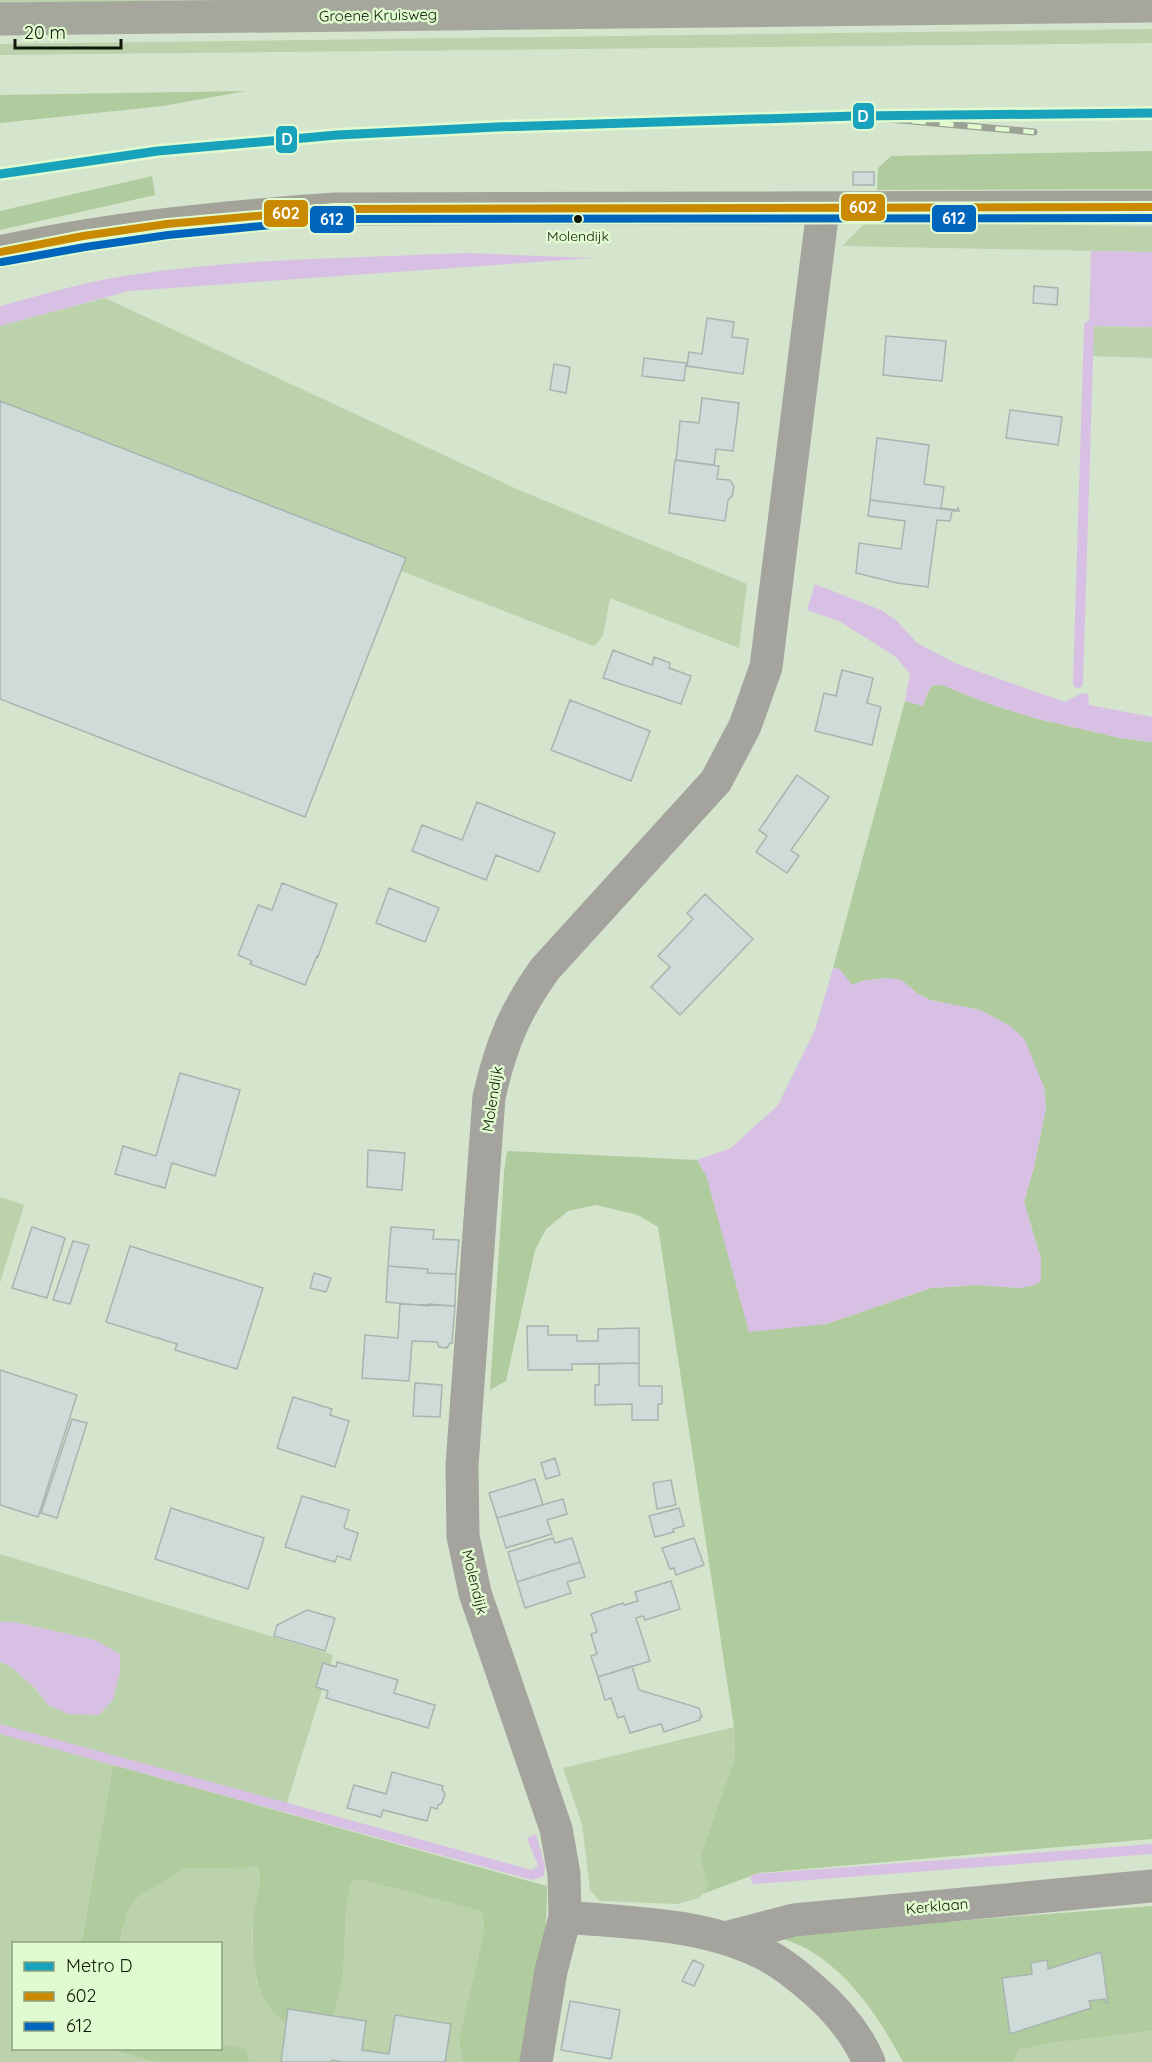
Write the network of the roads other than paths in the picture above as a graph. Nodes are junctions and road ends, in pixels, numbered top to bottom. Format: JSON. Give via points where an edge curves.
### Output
{"nodes":[{"id":1,"x":1152,"y":6,"type":"edge"},
{"id":2,"x":0,"y":19,"type":"edge"},
{"id":3,"x":1152,"y":207,"type":"edge"},
{"id":4,"x":824,"y":209,"type":"junction"},
{"id":5,"x":0,"y":252,"type":"edge"},
{"id":6,"x":1152,"y":1886,"type":"edge"},
{"id":7,"x":565,"y":1917,"type":"junction"},
{"id":8,"x":724,"y":1938,"type":"junction"},
{"id":9,"x":536,"y":2062,"type":"edge"},
{"id":10,"x":869,"y":2062,"type":"edge"}],
"edges":[{"from":1,"to":2,"type":"main road","name":"Groene Kruisweg"},
{"from":3,"to":4,"type":"street"},
{"from":4,"to":5,"type":"street","via":[[335,209],[224,217]]},
{"from":4,"to":7,"type":"street","name":"Molendijk","via":[[766,667],[745,726],[716,781],[544,969],[525,996],[497,1061],[489,1097],[462,1465],[463,1536],[475,1593],[556,1829],[564,1874]]},
{"from":6,"to":8,"type":"street","name":"Kerklaan","via":[[794,1920]]},
{"from":7,"to":8,"type":"street","via":[[683,1928]]},
{"from":7,"to":9,"type":"street","name":"Molendijk","via":[[550,1971]]},
{"from":8,"to":10,"type":"street","via":[[759,1951],[796,1974],[835,2008]]}]}
